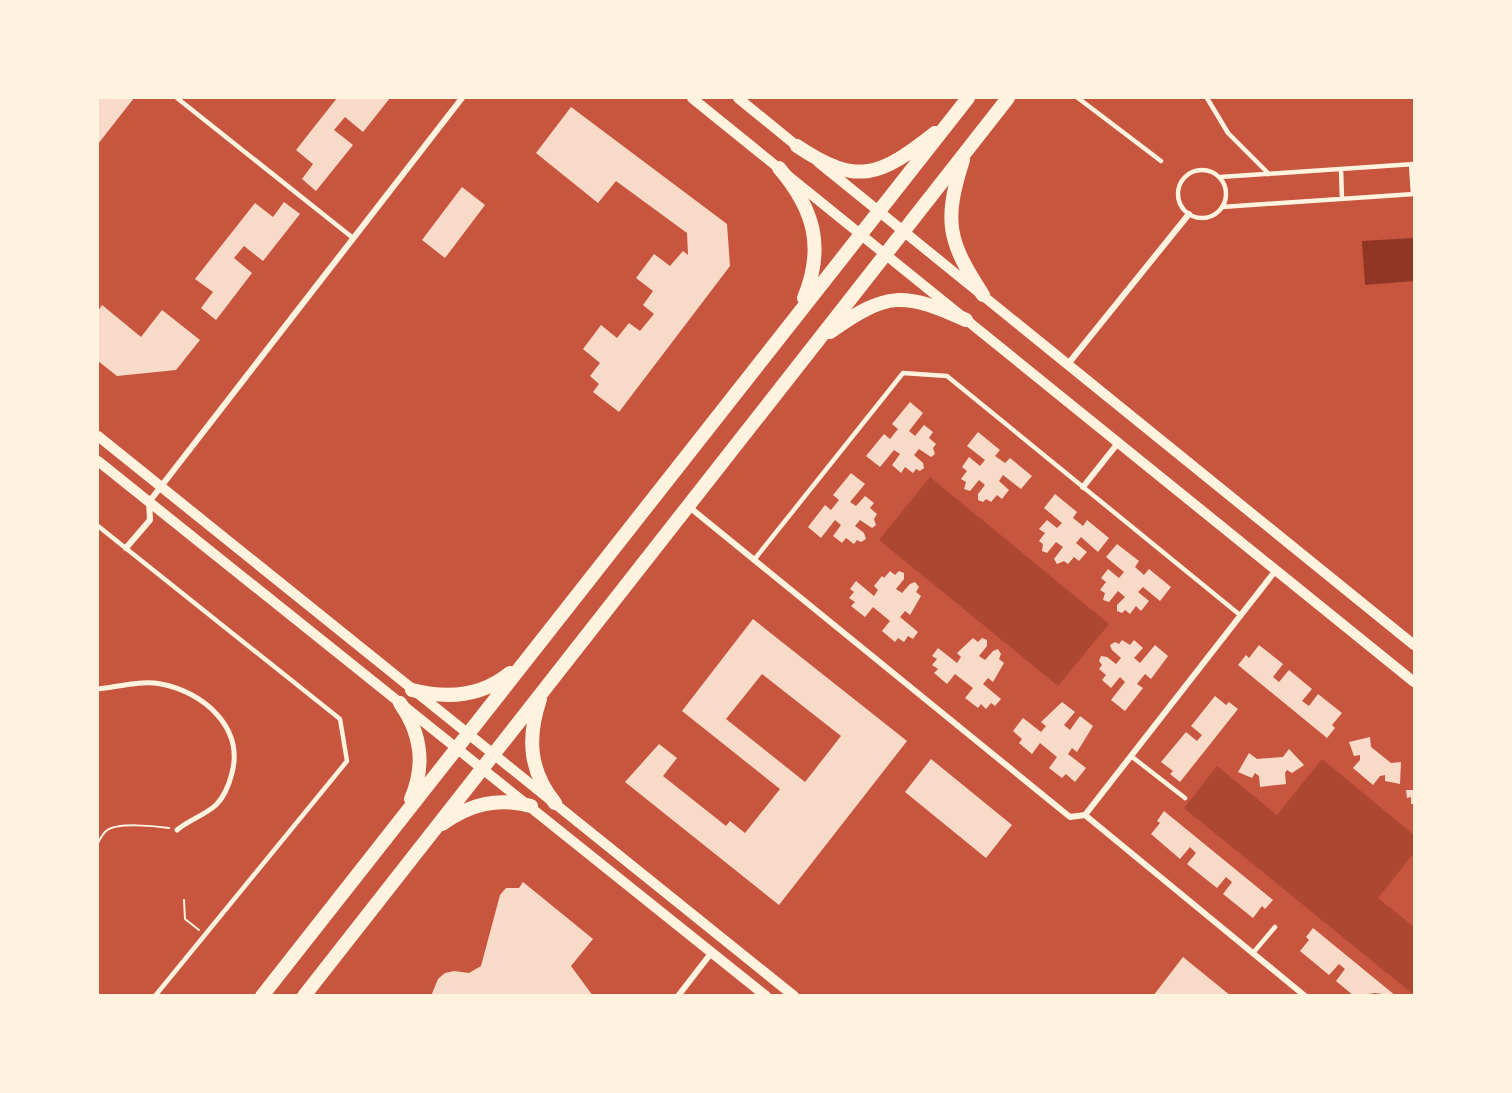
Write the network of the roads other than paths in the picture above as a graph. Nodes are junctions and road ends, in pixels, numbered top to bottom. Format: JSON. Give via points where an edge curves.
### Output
{"nodes":[{"id":1,"x":177,"y":98,"type":"edge"},
{"id":2,"x":462,"y":98,"type":"edge"},
{"id":3,"x":692,"y":98,"type":"edge"},
{"id":4,"x":738,"y":98,"type":"edge"},
{"id":5,"x":969,"y":98,"type":"edge"},
{"id":6,"x":1008,"y":98,"type":"edge"},
{"id":7,"x":1078,"y":98,"type":"edge"},
{"id":8,"x":1207,"y":98,"type":"edge"},
{"id":9,"x":956,"y":113,"type":"junction"},
{"id":10,"x":798,"y":146,"type":"junction"},
{"id":11,"x":966,"y":150,"type":"junction"},
{"id":12,"x":1161,"y":161,"type":"dead end"},
{"id":13,"x":1413,"y":164,"type":"edge"},
{"id":14,"x":779,"y":168,"type":"junction"},
{"id":15,"x":1341,"y":169,"type":"junction"},
{"id":16,"x":1269,"y":174,"type":"junction"},
{"id":17,"x":1220,"y":177,"type":"junction"},
{"id":18,"x":1414,"y":194,"type":"edge"},
{"id":19,"x":1342,"y":199,"type":"junction"},
{"id":20,"x":1222,"y":207,"type":"junction"},
{"id":21,"x":879,"y":212,"type":"junction"},
{"id":22,"x":1189,"y":214,"type":"junction"},
{"id":23,"x":903,"y":231,"type":"junction"},
{"id":24,"x":860,"y":234,"type":"junction"},
{"id":25,"x":353,"y":238,"type":"junction"},
{"id":26,"x":885,"y":254,"type":"junction"},
{"id":27,"x":983,"y":296,"type":"junction"},
{"id":28,"x":796,"y":316,"type":"junction"},
{"id":29,"x":966,"y":320,"type":"junction"},
{"id":30,"x":816,"y":342,"type":"junction"},
{"id":31,"x":1068,"y":364,"type":"junction"},
{"id":32,"x":98,"y":436,"type":"edge"},
{"id":33,"x":1118,"y":443,"type":"junction"},
{"id":34,"x":98,"y":461,"type":"edge"},
{"id":35,"x":161,"y":487,"type":"junction"},
{"id":36,"x":1083,"y":487,"type":"junction"},
{"id":37,"x":149,"y":502,"type":"junction"},
{"id":38,"x":687,"y":506,"type":"junction"},
{"id":39,"x":98,"y":526,"type":"edge"},
{"id":40,"x":126,"y":548,"type":"junction"},
{"id":41,"x":754,"y":560,"type":"junction"},
{"id":42,"x":1275,"y":570,"type":"junction"},
{"id":43,"x":1240,"y":615,"type":"junction"},
{"id":44,"x":1414,"y":645,"type":"edge"},
{"id":45,"x":524,"y":663,"type":"junction"},
{"id":46,"x":1414,"y":682,"type":"edge"},
{"id":47,"x":98,"y":689,"type":"edge"},
{"id":48,"x":544,"y":689,"type":"junction"},
{"id":49,"x":412,"y":690,"type":"junction"},
{"id":50,"x":400,"y":703,"type":"junction"},
{"id":51,"x":468,"y":734,"type":"junction"},
{"id":52,"x":458,"y":748,"type":"junction"},
{"id":53,"x":493,"y":754,"type":"junction"},
{"id":54,"x":1131,"y":756,"type":"junction"},
{"id":55,"x":482,"y":768,"type":"junction"},
{"id":56,"x":1185,"y":798,"type":"dead end"},
{"id":57,"x":555,"y":803,"type":"junction"},
{"id":58,"x":531,"y":806,"type":"junction"},
{"id":59,"x":1085,"y":815,"type":"junction"},
{"id":60,"x":395,"y":826,"type":"junction"},
{"id":61,"x":177,"y":830,"type":"road end"},
{"id":62,"x":429,"y":834,"type":"junction"},
{"id":63,"x":1275,"y":927,"type":"dead end"},
{"id":64,"x":712,"y":952,"type":"junction"},
{"id":65,"x":1253,"y":953,"type":"junction"},
{"id":66,"x":155,"y":996,"type":"edge"},
{"id":67,"x":262,"y":996,"type":"edge"},
{"id":68,"x":304,"y":996,"type":"edge"},
{"id":69,"x":678,"y":996,"type":"edge"},
{"id":70,"x":766,"y":996,"type":"edge"},
{"id":71,"x":794,"y":996,"type":"edge"},
{"id":72,"x":1305,"y":996,"type":"edge"}],
"edges":[{"from":1,"to":25,"type":"lane"},
{"from":2,"to":25,"type":"street"},
{"from":3,"to":14,"type":"street"},
{"from":4,"to":10,"type":"street"},
{"from":5,"to":9,"type":"main road"},
{"from":6,"to":11,"type":"main road"},
{"from":7,"to":12,"type":"lane"},
{"from":8,"to":16,"type":"lane","via":[[1228,133]]},
{"from":9,"to":10,"type":"main road","via":[[897,159],[864,172],[825,165]]},
{"from":9,"to":21,"type":"main road"},
{"from":10,"to":21,"type":"street"},
{"from":11,"to":23,"type":"main road"},
{"from":11,"to":27,"type":"main road","via":[[952,195],[951,230],[961,259]]},
{"from":13,"to":15,"type":"lane"},
{"from":13,"to":18,"type":"lane"},
{"from":14,"to":24,"type":"street"},
{"from":14,"to":28,"type":"main road","via":[[805,205],[815,239],[811,280]]},
{"from":15,"to":16,"type":"lane"},
{"from":15,"to":19,"type":"lane"},
{"from":16,"to":17,"type":"lane"},
{"from":17,"to":20,"type":"lane","via":[[1226,192]]},
{"from":17,"to":22,"type":"lane","via":[[1205,170],[1183,180],[1180,202]]},
{"from":18,"to":19,"type":"lane"},
{"from":19,"to":20,"type":"lane"},
{"from":20,"to":22,"type":"lane","via":[[1210,216]]},
{"from":21,"to":23,"type":"street"},
{"from":21,"to":24,"type":"main road"},
{"from":22,"to":31,"type":"street"},
{"from":23,"to":26,"type":"main road"},
{"from":23,"to":27,"type":"street"},
{"from":24,"to":26,"type":"street"},
{"from":24,"to":28,"type":"main road"},
{"from":25,"to":35,"type":"street"},
{"from":26,"to":29,"type":"street"},
{"from":26,"to":30,"type":"main road"},
{"from":27,"to":31,"type":"street"},
{"from":28,"to":45,"type":"main road"},
{"from":29,"to":30,"type":"main road","via":[[918,300],[900,299],[866,308]]},
{"from":29,"to":33,"type":"street"},
{"from":30,"to":38,"type":"main road"},
{"from":31,"to":44,"type":"street"},
{"from":32,"to":35,"type":"street"},
{"from":33,"to":36,"type":"street"},
{"from":33,"to":42,"type":"street"},
{"from":34,"to":37,"type":"street"},
{"from":35,"to":37,"type":"street"},
{"from":35,"to":49,"type":"street"},
{"from":36,"to":41,"type":"lane","via":[[947,376],[903,373]]},
{"from":36,"to":43,"type":"lane"},
{"from":37,"to":40,"type":"street","via":[[150,520]]},
{"from":37,"to":50,"type":"street"},
{"from":38,"to":41,"type":"street"},
{"from":38,"to":48,"type":"main road"},
{"from":39,"to":40,"type":"lane"},
{"from":40,"to":66,"type":"lane","via":[[340,719],[347,761]]},
{"from":41,"to":59,"type":"street","via":[[1070,818]]},
{"from":42,"to":43,"type":"street"},
{"from":42,"to":46,"type":"street"},
{"from":43,"to":54,"type":"street"},
{"from":45,"to":49,"type":"main road","via":[[502,680],[476,692],[444,697]]},
{"from":45,"to":51,"type":"main road"},
{"from":47,"to":61,"type":"street","via":[[160,684],[184,691],[226,723],[234,749],[228,788],[216,805]]},
{"from":48,"to":53,"type":"main road"},
{"from":48,"to":57,"type":"main road","via":[[533,724],[531,754],[542,788]]},
{"from":49,"to":51,"type":"street"},
{"from":50,"to":52,"type":"street"},
{"from":50,"to":60,"type":"main road","via":[[414,726],[421,757],[412,798]]},
{"from":51,"to":52,"type":"main road"},
{"from":51,"to":53,"type":"street"},
{"from":52,"to":55,"type":"street"},
{"from":52,"to":60,"type":"main road"},
{"from":53,"to":55,"type":"main road"},
{"from":53,"to":57,"type":"street"},
{"from":54,"to":56,"type":"lane"},
{"from":54,"to":59,"type":"street"},
{"from":55,"to":58,"type":"street"},
{"from":55,"to":62,"type":"main road"},
{"from":57,"to":71,"type":"street"},
{"from":58,"to":62,"type":"main road","via":[[507,801],[478,805]]},
{"from":58,"to":64,"type":"street"},
{"from":59,"to":65,"type":"street"},
{"from":60,"to":67,"type":"main road"},
{"from":62,"to":68,"type":"main road"},
{"from":63,"to":65,"type":"lane"},
{"from":64,"to":69,"type":"street"},
{"from":64,"to":70,"type":"street"},
{"from":65,"to":72,"type":"street"}]}
